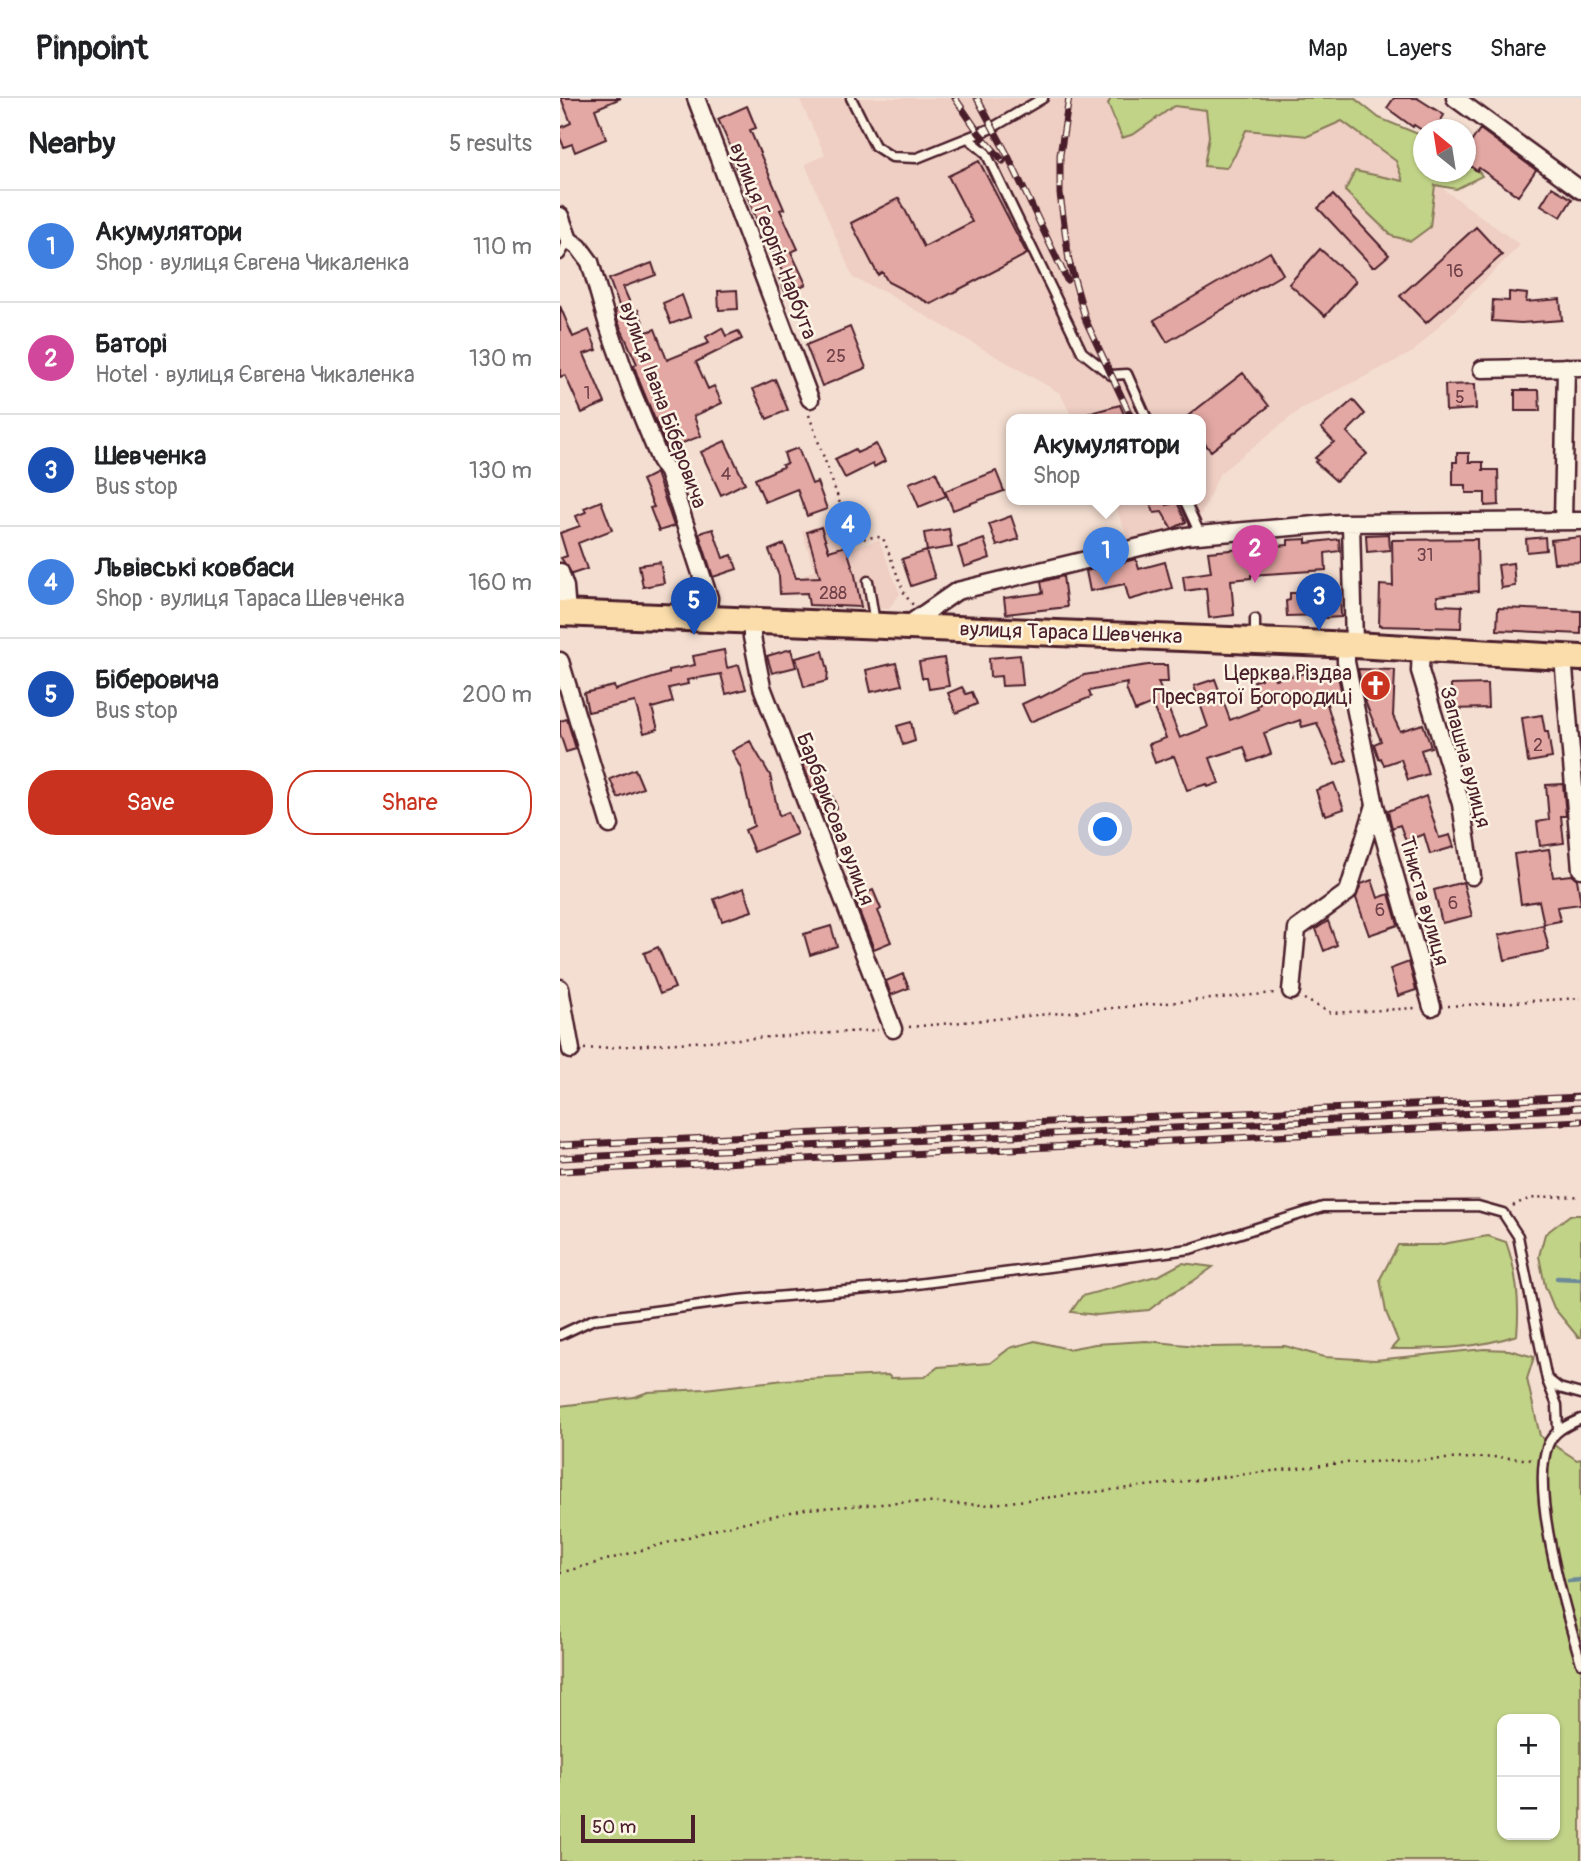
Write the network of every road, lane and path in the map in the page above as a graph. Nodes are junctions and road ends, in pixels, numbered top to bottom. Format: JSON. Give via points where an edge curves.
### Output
{"nodes":[{"id":1,"x":696,"y":98,"type":"edge"},
{"id":2,"x":851,"y":98,"type":"edge"},
{"id":3,"x":1043,"y":98,"type":"edge"},
{"id":4,"x":1455,"y":98,"type":"edge"},
{"id":5,"x":969,"y":138,"type":"junction"},
{"id":6,"x":1581,"y":190,"type":"edge"},
{"id":7,"x":560,"y":216,"type":"edge"},
{"id":8,"x":569,"y":240,"type":"junction"},
{"id":9,"x":560,"y":255,"type":"edge"},
{"id":10,"x":1574,"y":367,"type":"edge"},
{"id":11,"x":1482,"y":369,"type":"dead end"},
{"id":12,"x":810,"y":399,"type":"joint"},
{"id":13,"x":1145,"y":414,"type":"edge"},
{"id":14,"x":1187,"y":505,"type":"edge"},
{"id":15,"x":1581,"y":521,"type":"edge"},
{"id":16,"x":1563,"y":522,"type":"junction"},
{"id":17,"x":1351,"y":523,"type":"junction"},
{"id":18,"x":1201,"y":536,"type":"junction"},
{"id":19,"x":560,"y":572,"type":"edge"},
{"id":20,"x":868,"y":581,"type":"dead end"},
{"id":21,"x":563,"y":612,"type":"edge"},
{"id":22,"x":707,"y":618,"type":"junction"},
{"id":23,"x":752,"y":620,"type":"junction"},
{"id":24,"x":913,"y":621,"type":"junction"},
{"id":25,"x":875,"y":625,"type":"junction"},
{"id":26,"x":1350,"y":645,"type":"junction"},
{"id":27,"x":1421,"y":649,"type":"junction"},
{"id":28,"x":1572,"y":658,"type":"edge"},
{"id":29,"x":560,"y":661,"type":"edge"},
{"id":30,"x":1375,"y":805,"type":"junction"},
{"id":31,"x":610,"y":825,"type":"dead end"},
{"id":32,"x":1581,"y":869,"type":"edge"},
{"id":33,"x":1472,"y":876,"type":"dead end"},
{"id":34,"x":560,"y":988,"type":"edge"},
{"id":35,"x":1291,"y":991,"type":"junction"},
{"id":36,"x":1581,"y":998,"type":"edge"},
{"id":37,"x":1432,"y":1007,"type":"junction"},
{"id":38,"x":893,"y":1029,"type":"junction"},
{"id":39,"x":571,"y":1050,"type":"joint"},
{"id":40,"x":1581,"y":1196,"type":"edge"},
{"id":41,"x":1503,"y":1213,"type":"junction"},
{"id":42,"x":560,"y":1335,"type":"edge"},
{"id":43,"x":1548,"y":1380,"type":"junction"},
{"id":44,"x":1581,"y":1394,"type":"edge"},
{"id":45,"x":1581,"y":1419,"type":"edge"},
{"id":46,"x":1558,"y":1430,"type":"junction"},
{"id":47,"x":1544,"y":1461,"type":"junction"},
{"id":48,"x":560,"y":1573,"type":"edge"},
{"id":49,"x":1581,"y":1663,"type":"edge"}],
"edges":[{"from":1,"to":12,"type":"street","name":"вулиця Георгія Нарбута"},
{"from":2,"to":5,"type":"lane","via":[[875,146],[892,157],[917,158]]},
{"from":3,"to":5,"type":"lane"},
{"from":4,"to":6,"type":"street"},
{"from":5,"to":13,"type":"lane","via":[[986,153],[1082,352],[1111,375],[1127,374]]},
{"from":7,"to":8,"type":"street","name":"вулиця Івана Біберовича"},
{"from":8,"to":9,"type":"lane"},
{"from":8,"to":22,"type":"street","name":"вулиця Івана Біберовича","via":[[590,262],[630,387],[668,472],[709,598]]},
{"from":10,"to":11,"type":"street"},
{"from":10,"to":16,"type":"street"},
{"from":12,"to":24,"type":"path","via":[[806,408],[850,532],[859,540],[883,538]]},
{"from":14,"to":18,"type":"lane"},
{"from":15,"to":16,"type":"street"},
{"from":16,"to":17,"type":"street"},
{"from":17,"to":18,"type":"street"},
{"from":17,"to":26,"type":"street","name":"Тіниста вулиця"},
{"from":18,"to":24,"type":"street","via":[[957,591]]},
{"from":19,"to":21,"type":"street","via":[[565,587]]},
{"from":20,"to":25,"type":"lane"},
{"from":21,"to":22,"type":"main road","name":"вулиця Тараса Шевченка"},
{"from":22,"to":23,"type":"main road","name":"вулиця Тараса Шевченка"},
{"from":23,"to":25,"type":"main road","name":"вулиця Тараса Шевченка"},
{"from":23,"to":38,"type":"street","name":"Барбарисова вулиця","via":[[762,687]]},
{"from":24,"to":25,"type":"main road","name":"вулиця Тараса Шевченка"},
{"from":24,"to":26,"type":"main road","name":"вулиця Тараса Шевченка","via":[[1255,630]]},
{"from":26,"to":27,"type":"main road","name":"вулиця Тараса Шевченка"},
{"from":26,"to":30,"type":"street","name":"Тіниста вулиця","via":[[1346,662]]},
{"from":27,"to":28,"type":"main road","name":"вулиця Тараса Шевченка"},
{"from":27,"to":33,"type":"street","name":"Запашна вулиця","via":[[1420,671],[1461,804]]},
{"from":28,"to":32,"type":"street"},
{"from":29,"to":31,"type":"street"},
{"from":30,"to":35,"type":"street","name":"Тіниста вулиця","via":[[1348,892],[1297,929]]},
{"from":30,"to":37,"type":"street","name":"Тіниста вулиця"},
{"from":34,"to":39,"type":"street"},
{"from":35,"to":37,"type":"path","via":[[1331,1013]]},
{"from":35,"to":38,"type":"path"},
{"from":36,"to":37,"type":"path"},
{"from":38,"to":39,"type":"path"},
{"from":40,"to":41,"type":"path","via":[[1524,1199]]},
{"from":41,"to":42,"type":"lane","via":[[1478,1206],[1323,1207],[1190,1249],[594,1318]]},
{"from":41,"to":43,"type":"lane","via":[[1518,1236]]},
{"from":43,"to":44,"type":"lane"},
{"from":43,"to":46,"type":"lane","via":[[1557,1405]]},
{"from":45,"to":46,"type":"lane"},
{"from":46,"to":47,"type":"lane"},
{"from":47,"to":48,"type":"path","via":[[1499,1457],[1341,1463],[984,1505],[912,1502],[805,1509]]},
{"from":47,"to":49,"type":"lane","via":[[1551,1550]]}]}
